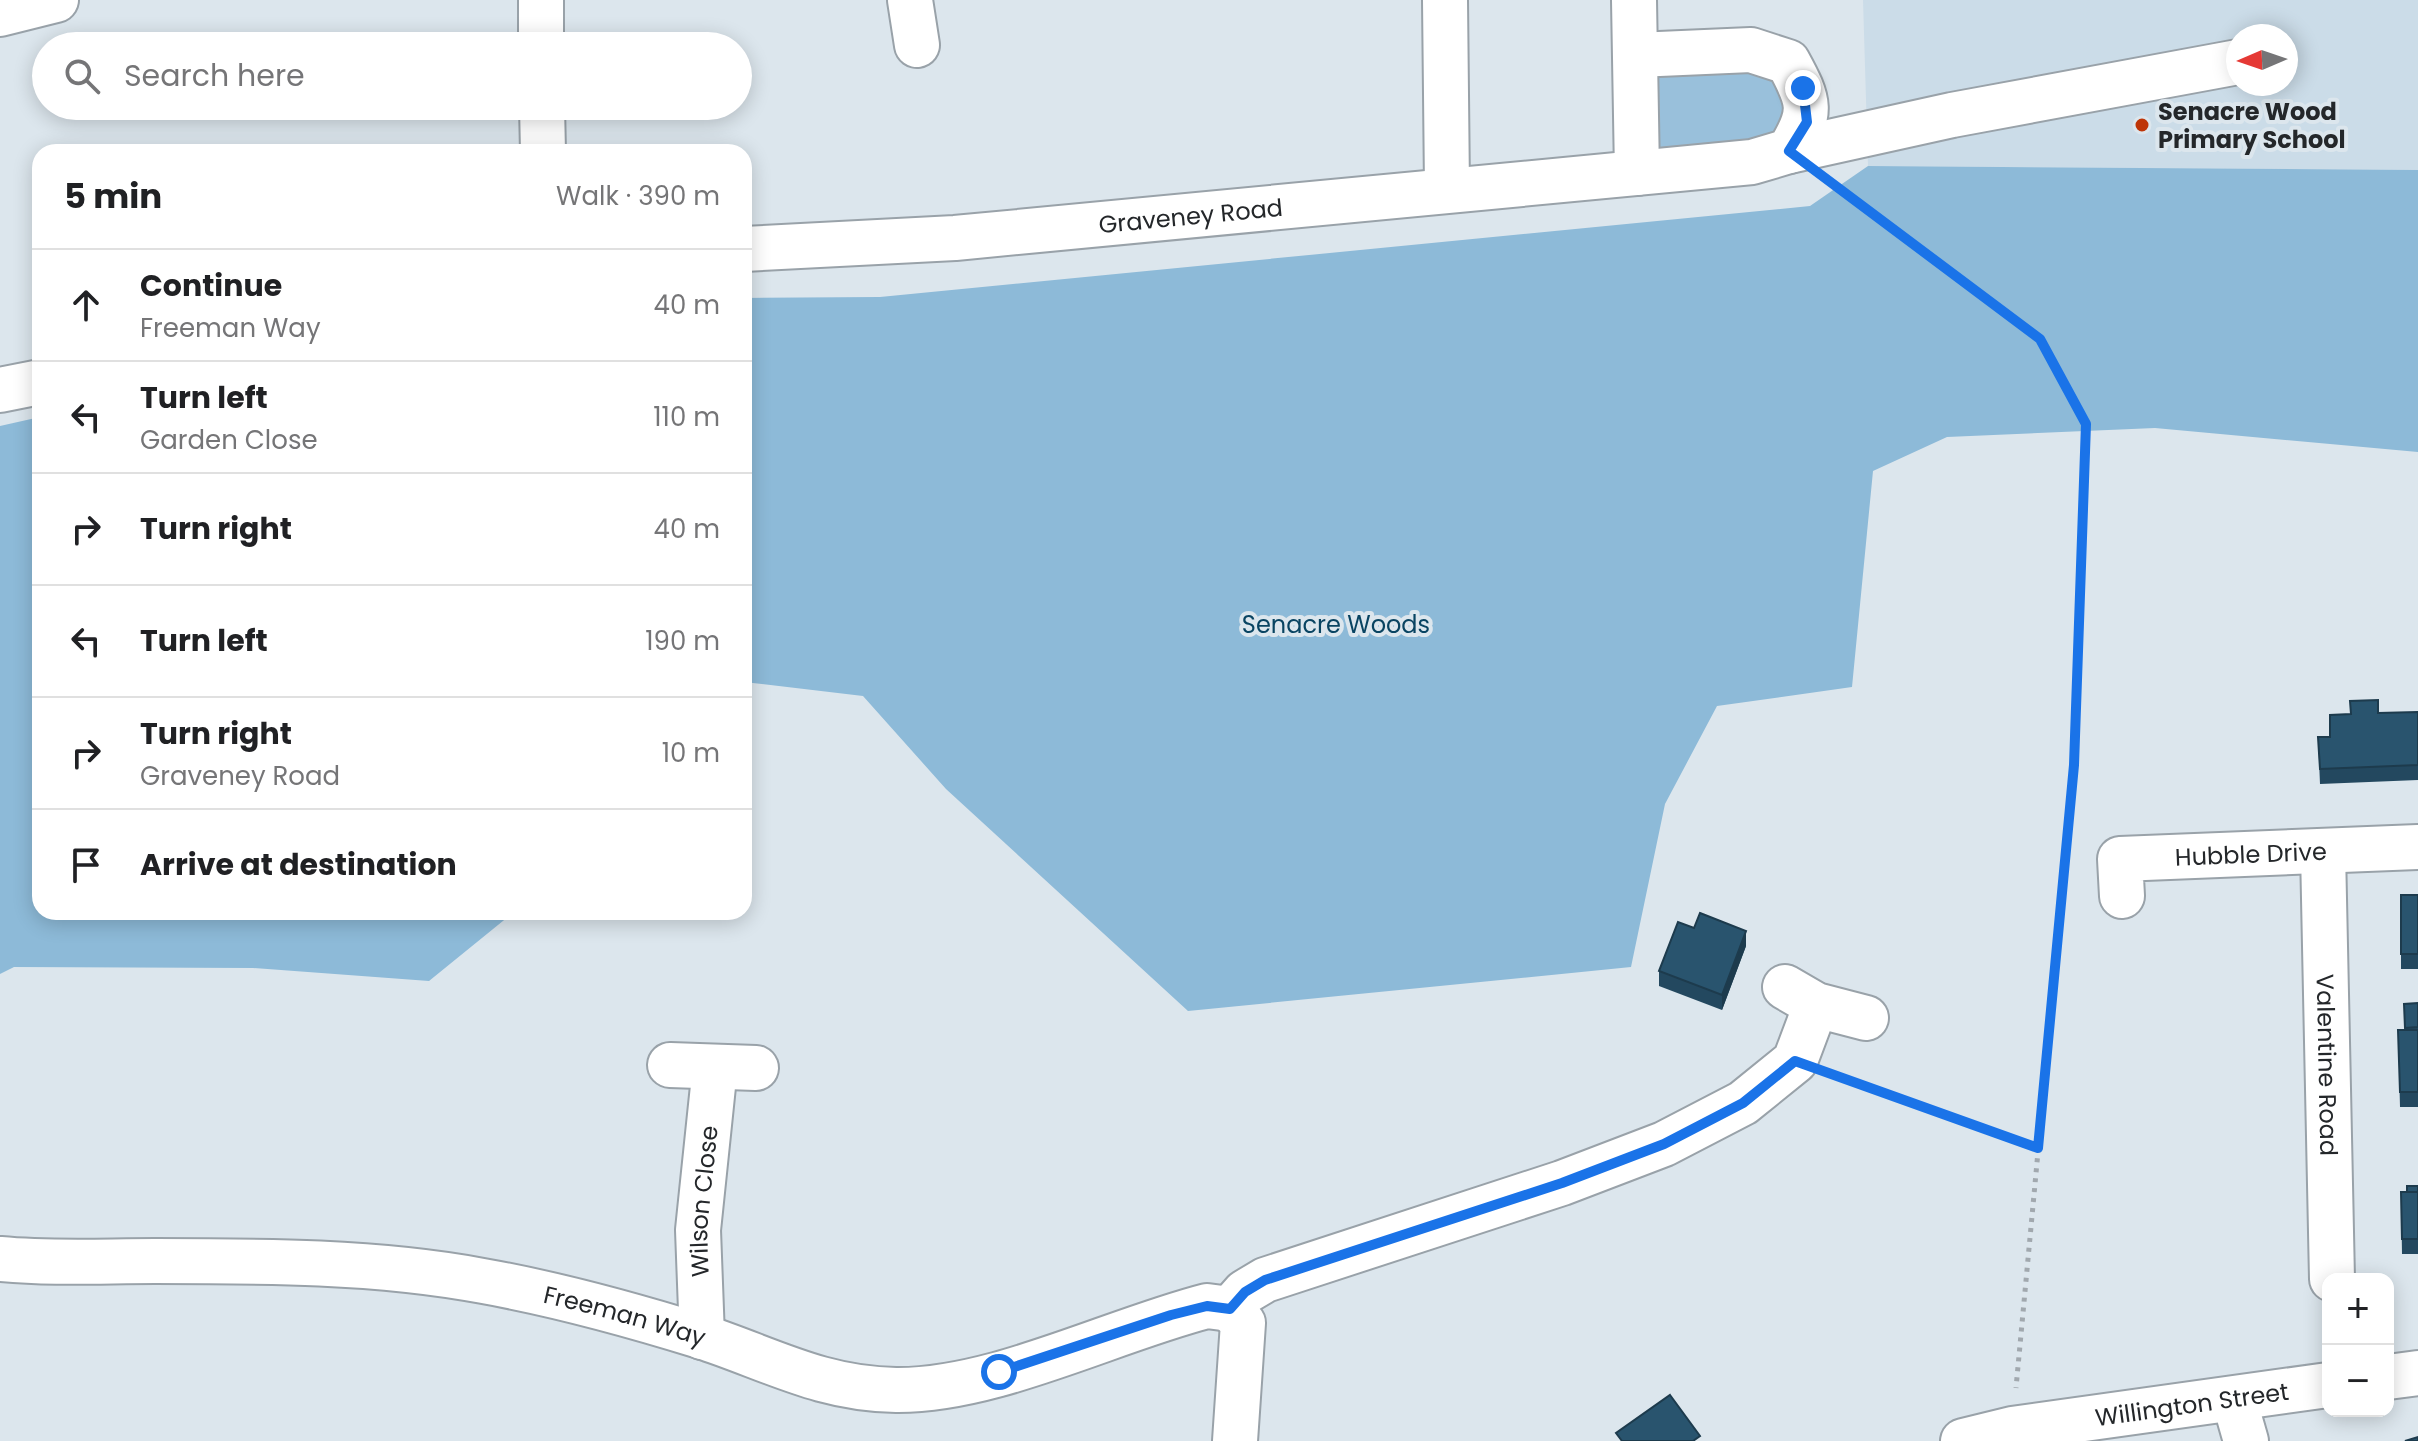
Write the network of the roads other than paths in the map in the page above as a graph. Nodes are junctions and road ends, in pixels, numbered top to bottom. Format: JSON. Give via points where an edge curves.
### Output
{"nodes":[{"id":1,"x":56,"y":0,"type":"edge"},
{"id":2,"x":541,"y":0,"type":"edge"},
{"id":3,"x":910,"y":0,"type":"edge"},
{"id":4,"x":1445,"y":0,"type":"edge"},
{"id":5,"x":1634,"y":0,"type":"edge"},
{"id":6,"x":0,"y":14,"type":"edge"},
{"id":7,"x":541,"y":32,"type":"edge"},
{"id":8,"x":917,"y":45,"type":"dead end"},
{"id":9,"x":1636,"y":55,"type":"junction"},
{"id":10,"x":2226,"y":64,"type":"edge"},
{"id":11,"x":542,"y":120,"type":"edge"},
{"id":12,"x":543,"y":144,"type":"edge"},
{"id":13,"x":1789,"y":151,"type":"junction"},
{"id":14,"x":1637,"y":173,"type":"junction"},
{"id":15,"x":1447,"y":188,"type":"junction"},
{"id":16,"x":752,"y":249,"type":"edge"},
{"id":17,"x":32,"y":384,"type":"edge"},
{"id":18,"x":0,"y":390,"type":"edge"},
{"id":19,"x":2418,"y":847,"type":"edge"},
{"id":20,"x":2323,"y":851,"type":"junction"},
{"id":21,"x":2122,"y":896,"type":"dead end"},
{"id":22,"x":1866,"y":1018,"type":"dead end"},
{"id":23,"x":670,"y":1065,"type":"dead end"},
{"id":24,"x":0,"y":1259,"type":"edge"},
{"id":25,"x":2332,"y":1273,"type":"edge"},
{"id":26,"x":1230,"y":1309,"type":"junction"},
{"id":27,"x":702,"y":1337,"type":"junction"},
{"id":28,"x":2418,"y":1373,"type":"edge"},
{"id":29,"x":2394,"y":1376,"type":"edge"},
{"id":30,"x":2322,"y":1386,"type":"edge"},
{"id":31,"x":2234,"y":1399,"type":"junction"},
{"id":32,"x":1235,"y":1441,"type":"edge"},
{"id":33,"x":1963,"y":1441,"type":"edge"},
{"id":34,"x":2246,"y":1441,"type":"edge"}],
"edges":[{"from":1,"to":6,"type":"street"},
{"from":2,"to":7,"type":"street"},
{"from":3,"to":8,"type":"street"},
{"from":4,"to":15,"type":"street"},
{"from":5,"to":9,"type":"street"},
{"from":9,"to":13,"type":"street","via":[[1751,50],[1788,62],[1803,88],[1807,122]]},
{"from":9,"to":14,"type":"street"},
{"from":10,"to":13,"type":"street","name":"Graveney Road"},
{"from":11,"to":12,"type":"street"},
{"from":13,"to":14,"type":"street","name":"Graveney Road","via":[[1752,162]]},
{"from":14,"to":15,"type":"street","name":"Graveney Road"},
{"from":15,"to":16,"type":"street","name":"Graveney Road","via":[[955,238]]},
{"from":17,"to":18,"type":"street"},
{"from":19,"to":20,"type":"street","name":"Hubble Drive"},
{"from":20,"to":21,"type":"street","name":"Hubble Drive","via":[[2120,859]]},
{"from":20,"to":25,"type":"street","name":"Valentine Road"},
{"from":22,"to":26,"type":"street","via":[[1801,996],[1795,1061],[1743,1103],[1664,1144],[1562,1183],[1265,1280]]},
{"from":23,"to":27,"type":"street","name":"Wilson Close","via":[[735,1068],[698,1230]]},
{"from":24,"to":27,"type":"street","name":"Freeman Way","via":[[213,1261],[419,1271],[574,1301]]},
{"from":26,"to":27,"type":"street","name":"Freeman Way","via":[[1207,1306],[999,1372],[897,1390],[846,1385],[781,1369]]},
{"from":26,"to":32,"type":"street","via":[[1243,1323]]},
{"from":28,"to":29,"type":"street"},
{"from":30,"to":31,"type":"street","name":"Willington Street"},
{"from":31,"to":33,"type":"street","name":"Willington Street","via":[[2012,1429]]},
{"from":31,"to":34,"type":"street"}]}
